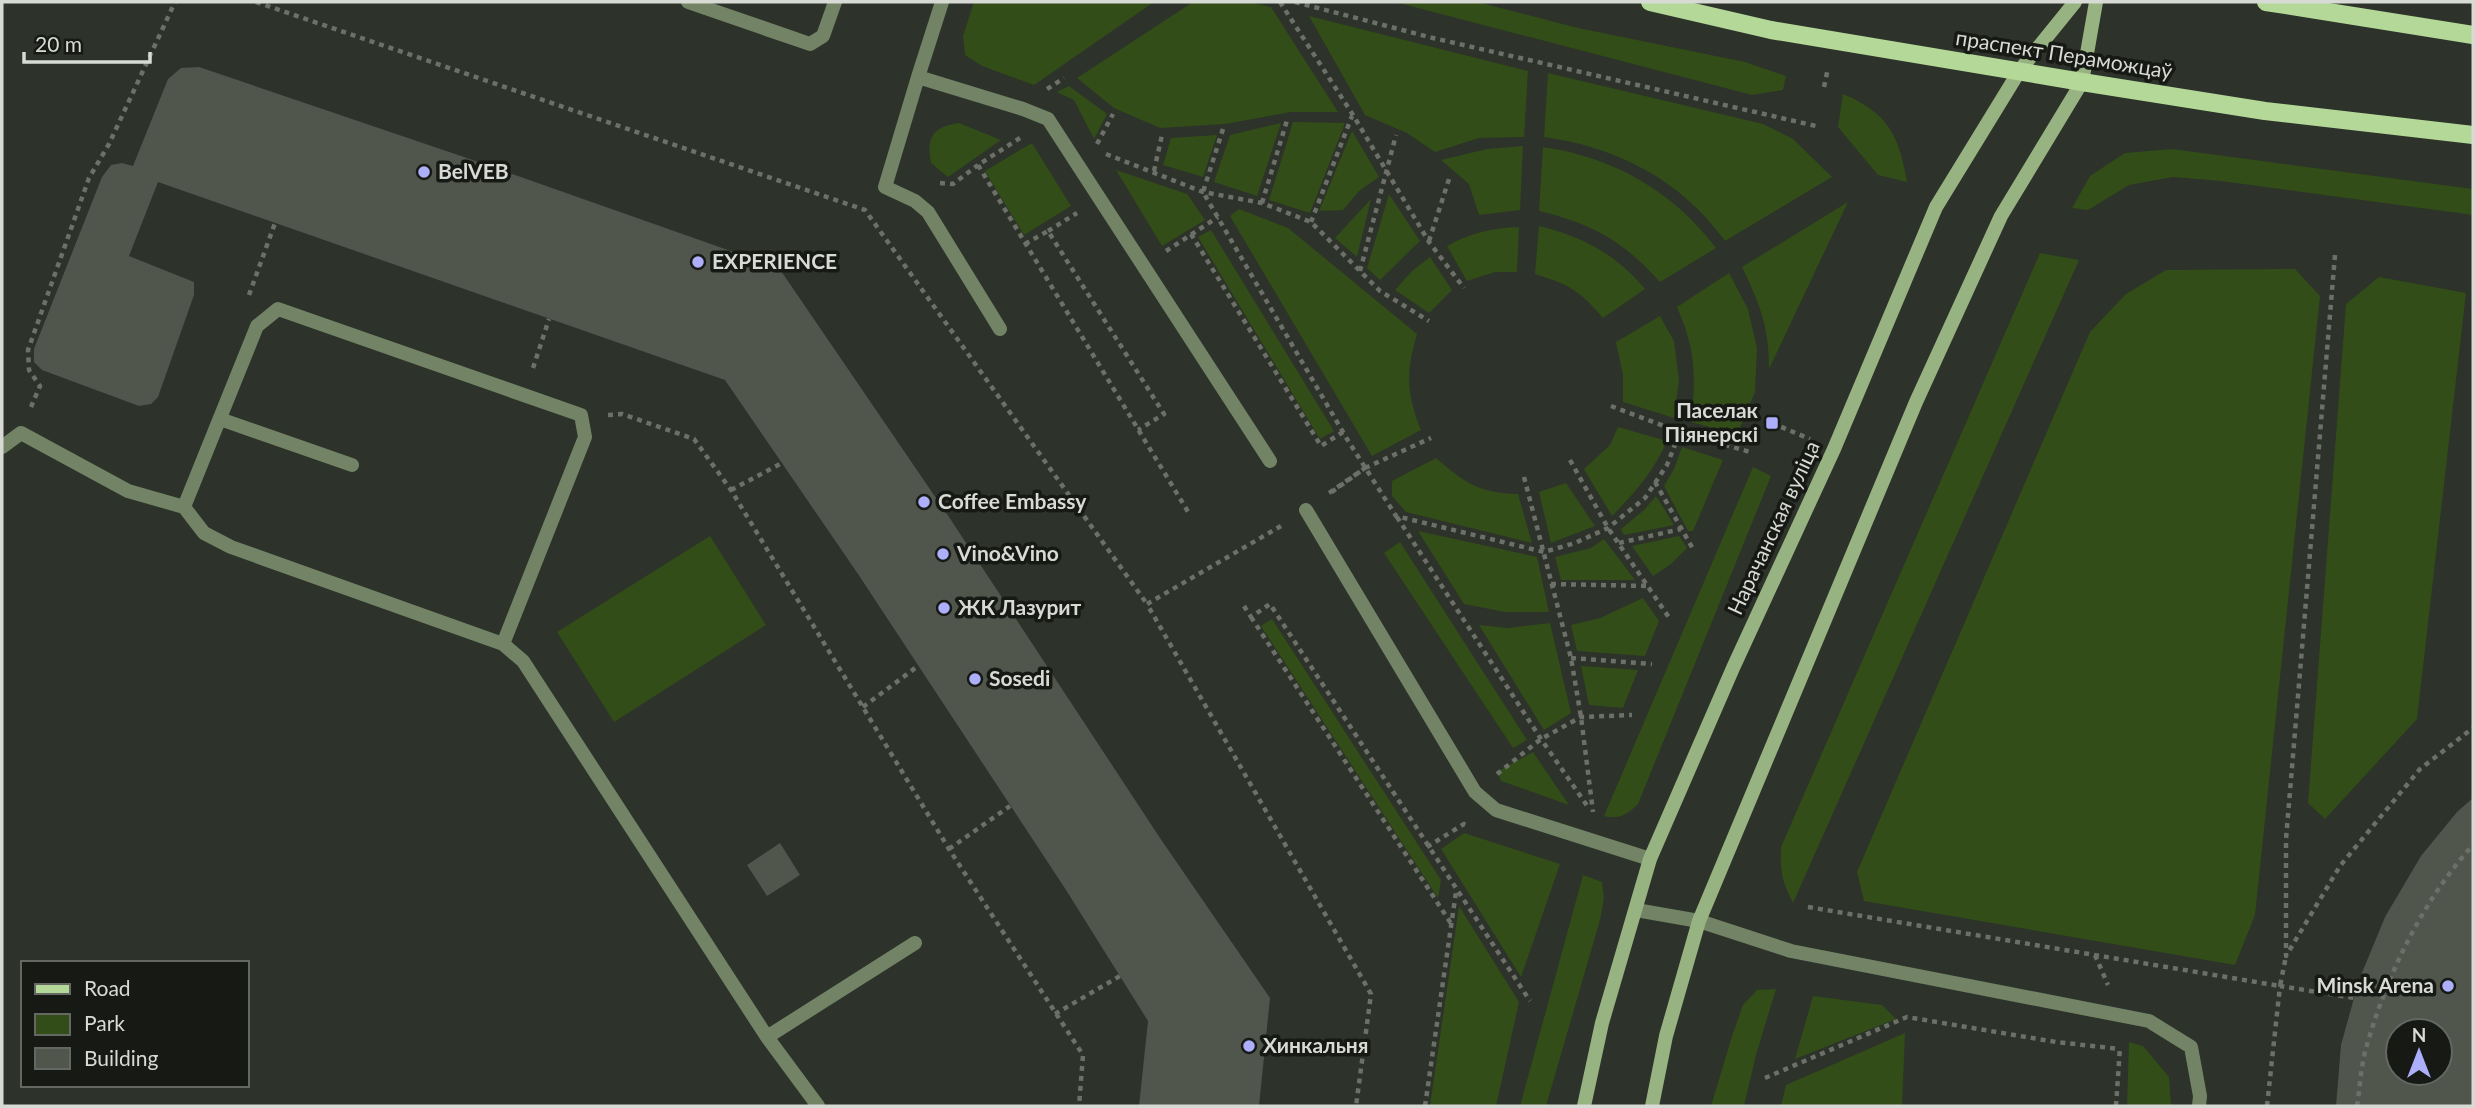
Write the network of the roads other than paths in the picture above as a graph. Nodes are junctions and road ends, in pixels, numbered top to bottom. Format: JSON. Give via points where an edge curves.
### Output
{"nodes":[{"id":1,"x":688,"y":2,"type":"edge"},
{"id":2,"x":835,"y":2,"type":"edge"},
{"id":3,"x":942,"y":2,"type":"edge"},
{"id":4,"x":1650,"y":2,"type":"edge"},
{"id":5,"x":2075,"y":2,"type":"edge"},
{"id":6,"x":2096,"y":2,"type":"edge"},
{"id":7,"x":2266,"y":2,"type":"edge"},
{"id":8,"x":2473,"y":35,"type":"edge"},
{"id":9,"x":2021,"y":70,"type":"junction"},
{"id":10,"x":918,"y":77,"type":"junction"},
{"id":11,"x":2082,"y":82,"type":"junction"},
{"id":12,"x":2473,"y":135,"type":"edge"},
{"id":13,"x":1000,"y":329,"type":"dead end"},
{"id":14,"x":220,"y":419,"type":"junction"},
{"id":15,"x":2,"y":447,"type":"edge"},
{"id":16,"x":1270,"y":461,"type":"dead end"},
{"id":17,"x":352,"y":465,"type":"dead end"},
{"id":18,"x":184,"y":507,"type":"junction"},
{"id":19,"x":1306,"y":510,"type":"dead end"},
{"id":20,"x":503,"y":644,"type":"junction"},
{"id":21,"x":1650,"y":859,"type":"junction"},
{"id":22,"x":1636,"y":910,"type":"junction"},
{"id":23,"x":1699,"y":921,"type":"junction"},
{"id":24,"x":915,"y":943,"type":"dead end"},
{"id":25,"x":767,"y":1037,"type":"junction"},
{"id":26,"x":818,"y":1106,"type":"edge"},
{"id":27,"x":1584,"y":1106,"type":"edge"},
{"id":28,"x":1652,"y":1106,"type":"edge"},
{"id":29,"x":2199,"y":1106,"type":"edge"}],
"edges":[{"from":1,"to":2,"type":"lane","via":[[810,44],[823,36]]},
{"from":3,"to":10,"type":"lane"},
{"from":4,"to":9,"type":"main road","name":"праспект Пераможцаў","via":[[1820,39]]},
{"from":5,"to":9,"type":"main road","name":"Нарачанская вуліца"},
{"from":6,"to":11,"type":"main road"},
{"from":7,"to":8,"type":"main road"},
{"from":9,"to":11,"type":"main road","name":"праспект Пераможцаў"},
{"from":9,"to":21,"type":"main road","name":"Нарачанская вуліца","via":[[1936,207],[1834,449]]},
{"from":10,"to":13,"type":"lane","via":[[885,187],[928,212]]},
{"from":10,"to":16,"type":"lane","via":[[1048,119]]},
{"from":11,"to":12,"type":"main road","name":"праспект Пераможцаў","via":[[2265,111]]},
{"from":11,"to":23,"type":"main road","via":[[2001,216],[1916,402]]},
{"from":14,"to":17,"type":"lane"},
{"from":14,"to":18,"type":"lane"},
{"from":14,"to":20,"type":"lane","via":[[257,326],[278,309],[581,415],[585,437]]},
{"from":15,"to":18,"type":"lane","via":[[21,433],[128,491]]},
{"from":18,"to":20,"type":"lane","via":[[204,533],[231,547]]},
{"from":19,"to":21,"type":"lane","via":[[1475,792],[1496,810]]},
{"from":20,"to":25,"type":"lane","via":[[523,661]]},
{"from":21,"to":22,"type":"main road","name":"Нарачанская вуліца"},
{"from":22,"to":23,"type":"lane"},
{"from":22,"to":27,"type":"main road","name":"Нарачанская вуліца","via":[[1602,1023]]},
{"from":23,"to":28,"type":"main road","via":[[1666,1035]]},
{"from":23,"to":29,"type":"lane","via":[[1791,951],[2149,1021],[2191,1047]]},
{"from":24,"to":25,"type":"lane"},
{"from":25,"to":26,"type":"lane"}]}
